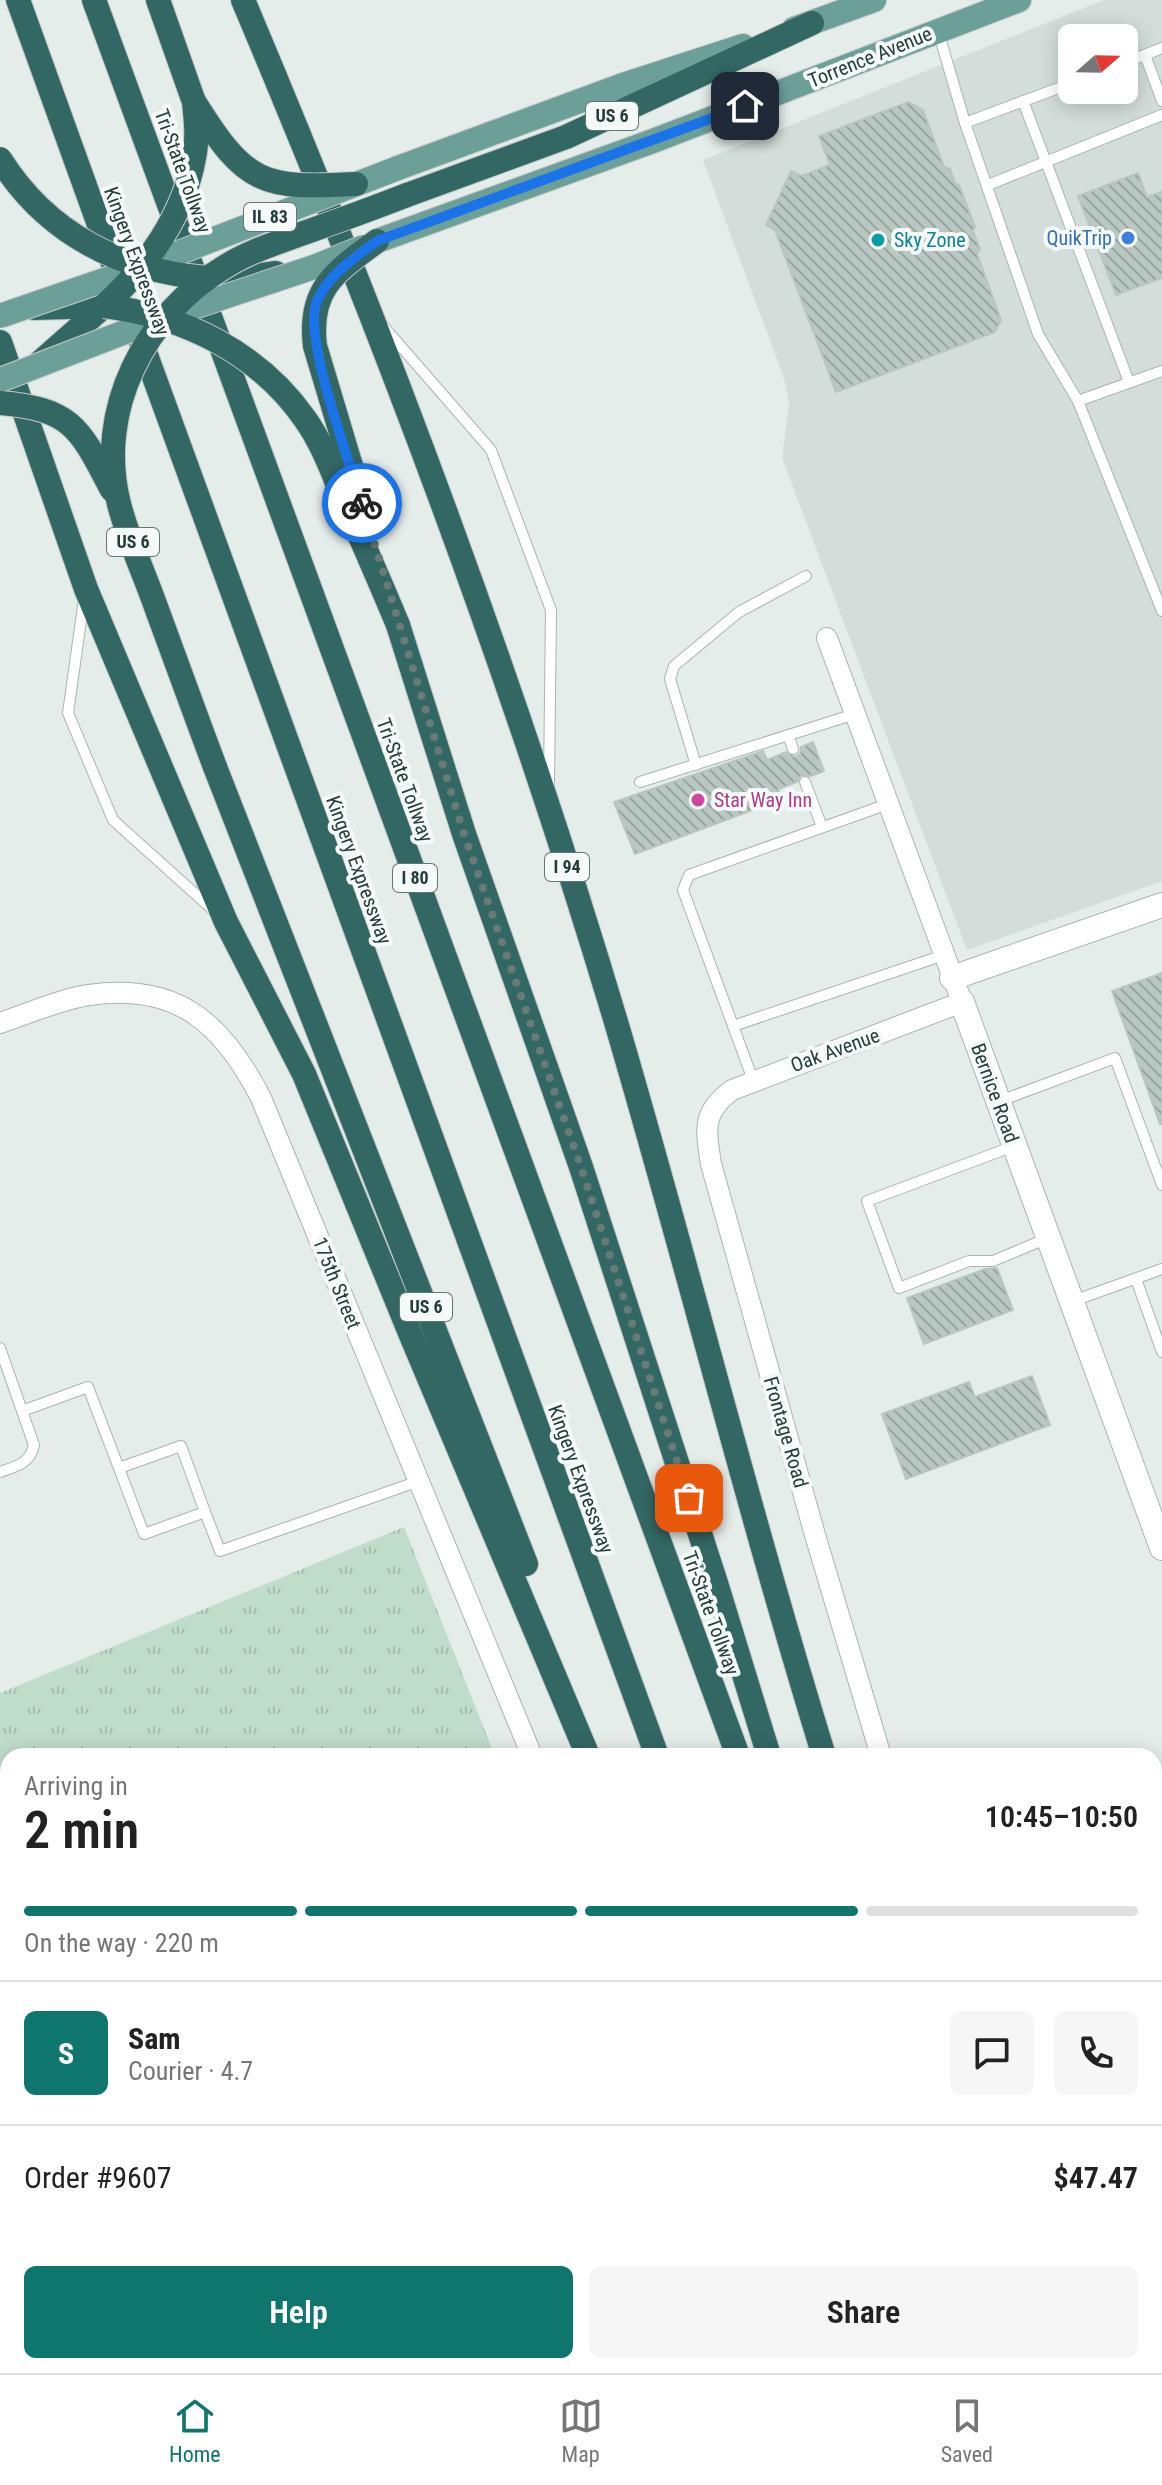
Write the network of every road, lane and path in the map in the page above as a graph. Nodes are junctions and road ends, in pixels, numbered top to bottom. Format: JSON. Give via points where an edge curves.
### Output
{"nodes":[{"id":1,"x":18,"y":0,"type":"edge"},
{"id":2,"x":94,"y":0,"type":"edge"},
{"id":3,"x":158,"y":0,"type":"edge"},
{"id":4,"x":243,"y":0,"type":"edge"},
{"id":5,"x":874,"y":0,"type":"edge"},
{"id":6,"x":1019,"y":0,"type":"edge"},
{"id":7,"x":812,"y":23,"type":"junction"},
{"id":8,"x":938,"y":30,"type":"junction"},
{"id":9,"x":1162,"y":48,"type":"edge"},
{"id":10,"x":1145,"y":55,"type":"junction"},
{"id":11,"x":1138,"y":58,"type":"edge"},
{"id":12,"x":1159,"y":84,"type":"edge"},
{"id":13,"x":1058,"y":88,"type":"edge"},
{"id":14,"x":1023,"y":101,"type":"junction"},
{"id":15,"x":1162,"y":101,"type":"edge"},
{"id":16,"x":194,"y":102,"type":"junction"},
{"id":17,"x":1162,"y":115,"type":"edge"},
{"id":18,"x":965,"y":123,"type":"junction"},
{"id":19,"x":0,"y":159,"type":"edge"},
{"id":20,"x":1044,"y":162,"type":"junction"},
{"id":21,"x":356,"y":184,"type":"junction"},
{"id":22,"x":988,"y":185,"type":"junction"},
{"id":23,"x":377,"y":241,"type":"junction"},
{"id":24,"x":142,"y":267,"type":"junction"},
{"id":25,"x":314,"y":267,"type":"junction"},
{"id":26,"x":207,"y":278,"type":"junction"},
{"id":27,"x":104,"y":306,"type":"junction"},
{"id":28,"x":371,"y":312,"type":"junction"},
{"id":29,"x":8,"y":313,"type":"edge"},
{"id":30,"x":164,"y":317,"type":"junction"},
{"id":31,"x":0,"y":342,"type":"edge"},
{"id":32,"x":35,"y":367,"type":"junction"},
{"id":33,"x":1162,"y":371,"type":"edge"},
{"id":34,"x":0,"y":380,"type":"edge"},
{"id":35,"x":1129,"y":382,"type":"junction"},
{"id":36,"x":1078,"y":401,"type":"junction"},
{"id":37,"x":0,"y":403,"type":"edge"},
{"id":38,"x":120,"y":506,"type":"junction"},
{"id":39,"x":806,"y":576,"type":"dead end"},
{"id":40,"x":86,"y":589,"type":"junction"},
{"id":41,"x":1162,"y":611,"type":"edge"},
{"id":42,"x":398,"y":625,"type":"junction"},
{"id":43,"x":827,"y":638,"type":"dead end"},
{"id":44,"x":855,"y":714,"type":"junction"},
{"id":45,"x":788,"y":735,"type":"junction"},
{"id":46,"x":793,"y":749,"type":"dead end"},
{"id":47,"x":696,"y":765,"type":"junction"},
{"id":48,"x":640,"y":782,"type":"dead end"},
{"id":49,"x":805,"y":782,"type":"dead end"},
{"id":50,"x":888,"y":804,"type":"junction"},
{"id":51,"x":549,"y":810,"type":"junction"},
{"id":52,"x":822,"y":827,"type":"junction"},
{"id":53,"x":1162,"y":905,"type":"edge"},
{"id":54,"x":226,"y":922,"type":"junction"},
{"id":55,"x":944,"y":955,"type":"junction"},
{"id":56,"x":952,"y":978,"type":"junction"},
{"id":57,"x":962,"y":1002,"type":"junction"},
{"id":58,"x":0,"y":1023,"type":"edge"},
{"id":59,"x":733,"y":1026,"type":"junction"},
{"id":60,"x":753,"y":1080,"type":"junction"},
{"id":61,"x":998,"y":1101,"type":"junction"},
{"id":62,"x":714,"y":1108,"type":"joint"},
{"id":63,"x":1014,"y":1146,"type":"junction"},
{"id":64,"x":1162,"y":1185,"type":"edge"},
{"id":65,"x":1048,"y":1238,"type":"junction"},
{"id":66,"x":1162,"y":1269,"type":"edge"},
{"id":67,"x":1136,"y":1279,"type":"junction"},
{"id":68,"x":1072,"y":1302,"type":"junction"},
{"id":69,"x":0,"y":1348,"type":"edge"},
{"id":70,"x":1162,"y":1352,"type":"edge"},
{"id":71,"x":22,"y":1411,"type":"junction"},
{"id":72,"x":119,"y":1468,"type":"junction"},
{"id":73,"x":0,"y":1472,"type":"edge"},
{"id":74,"x":419,"y":1481,"type":"junction"},
{"id":75,"x":205,"y":1512,"type":"junction"},
{"id":76,"x":1162,"y":1548,"type":"edge"},
{"id":77,"x":529,"y":1748,"type":"edge"},
{"id":78,"x":585,"y":1748,"type":"edge"},
{"id":79,"x":598,"y":1748,"type":"edge"},
{"id":80,"x":654,"y":1748,"type":"edge"},
{"id":81,"x":735,"y":1748,"type":"edge"},
{"id":82,"x":767,"y":1748,"type":"edge"},
{"id":83,"x":822,"y":1748,"type":"edge"},
{"id":84,"x":879,"y":1748,"type":"edge"}],
"edges":[{"from":1,"to":80,"type":"highway","name":"Kingery Expressway"},
{"from":2,"to":81,"type":"highway","name":"Tri-State Tollway","number":"I 80"},
{"from":3,"to":16,"type":"highway"},
{"from":4,"to":28,"type":"highway","number":"I 94"},
{"from":5,"to":7,"type":"main road","number":"US 6"},
{"from":6,"to":8,"type":"main road","name":"Torrence Avenue","number":"US 6"},
{"from":7,"to":21,"type":"main road","number":"IL 83","bridge":true,"via":[[623,85]]},
{"from":7,"to":26,"type":"highway","number":"US 6","bridge":true,"via":[[566,137],[257,250]]},
{"from":8,"to":18,"type":"lane"},
{"from":8,"to":23,"type":"main road","name":"Torrence Avenue","number":"US 6"},
{"from":9,"to":10,"type":"lane"},
{"from":10,"to":11,"type":"lane"},
{"from":10,"to":12,"type":"lane"},
{"from":12,"to":15,"type":"lane"},
{"from":13,"to":14,"type":"lane"},
{"from":14,"to":18,"type":"lane"},
{"from":14,"to":20,"type":"lane"},
{"from":16,"to":21,"type":"highway","bridge":true,"via":[[238,162],[262,178],[306,187]]},
{"from":16,"to":24,"type":"highway","bridge":true,"via":[[191,172]]},
{"from":17,"to":20,"type":"lane"},
{"from":18,"to":22,"type":"lane"},
{"from":19,"to":24,"type":"highway","bridge":true,"via":[[19,188],[57,224],[105,254]]},
{"from":20,"to":22,"type":"lane"},
{"from":20,"to":35,"type":"lane"},
{"from":21,"to":24,"type":"main road","number":"IL 83","bridge":true},
{"from":22,"to":36,"type":"lane","via":[[1038,334]]},
{"from":23,"to":25,"type":"main road","name":"Torrence Avenue","bridge":true},
{"from":23,"to":42,"type":"highway","number":"US 6","bridge":true,"via":[[323,289],[312,326]]},
{"from":24,"to":26,"type":"highway","bridge":true},
{"from":24,"to":27,"type":"highway","bridge":true},
{"from":24,"to":29,"type":"main road","number":"IL 83","bridge":true},
{"from":25,"to":26,"type":"highway","bridge":true},
{"from":25,"to":30,"type":"main road","name":"Torrence Avenue","bridge":true},
{"from":26,"to":30,"type":"highway","number":"US 6","bridge":true},
{"from":27,"to":29,"type":"highway","bridge":true},
{"from":27,"to":30,"type":"highway","bridge":true},
{"from":27,"to":32,"type":"highway","bridge":true},
{"from":28,"to":51,"type":"highway","number":"I 94"},
{"from":28,"to":51,"type":"lane","via":[[491,450],[551,610]]},
{"from":30,"to":32,"type":"main road","name":"Torrence Avenue","bridge":true},
{"from":30,"to":38,"type":"highway","number":"US 6","bridge":true,"via":[[138,358],[120,404],[113,460]]},
{"from":30,"to":42,"type":"highway","bridge":true,"via":[[238,352],[304,418],[320,443]]},
{"from":31,"to":40,"type":"highway"},
{"from":32,"to":34,"type":"main road","name":"Torrence Avenue","bridge":true},
{"from":33,"to":35,"type":"lane"},
{"from":35,"to":36,"type":"lane"},
{"from":36,"to":41,"type":"lane"},
{"from":37,"to":38,"type":"highway","bridge":true,"via":[[31,405],[69,423],[93,454]]},
{"from":38,"to":79,"type":"highway","number":"US 6","bridge":true,"via":[[215,767]]},
{"from":39,"to":47,"type":"lane","via":[[739,612],[674,666],[670,679]]},
{"from":40,"to":54,"type":"highway"},
{"from":40,"to":54,"type":"lane","via":[[68,713],[113,820]]},
{"from":42,"to":82,"type":"highway","number":"US 6","via":[[464,834],[581,1167]]},
{"from":43,"to":44,"type":"street","name":"Bernice Road"},
{"from":44,"to":45,"type":"lane"},
{"from":44,"to":50,"type":"street","name":"Bernice Road"},
{"from":45,"to":46,"type":"lane"},
{"from":45,"to":47,"type":"lane"},
{"from":47,"to":48,"type":"lane"},
{"from":49,"to":52,"type":"lane"},
{"from":50,"to":52,"type":"lane"},
{"from":50,"to":55,"type":"street","name":"Bernice Road"},
{"from":51,"to":83,"type":"highway","number":"I 94","via":[[615,1019]]},
{"from":52,"to":59,"type":"lane","via":[[689,875],[683,890]]},
{"from":53,"to":56,"type":"street"},
{"from":54,"to":78,"type":"highway","via":[[304,1074]]},
{"from":55,"to":56,"type":"street","name":"Bernice Road"},
{"from":55,"to":59,"type":"lane"},
{"from":56,"to":57,"type":"street","name":"Bernice Road"},
{"from":57,"to":60,"type":"street","name":"Oak Avenue"},
{"from":57,"to":61,"type":"street","name":"Bernice Road"},
{"from":58,"to":74,"type":"street","name":"175th Street","via":[[88,995],[145,994],[174,1001],[223,1037],[261,1098]]},
{"from":59,"to":60,"type":"lane"},
{"from":60,"to":62,"type":"street","name":"Oak Avenue","via":[[732,1090]]},
{"from":61,"to":63,"type":"street","name":"Bernice Road"},
{"from":61,"to":64,"type":"lane","via":[[1115,1058]]},
{"from":62,"to":84,"type":"street","name":"Frontage Road","via":[[706,1130],[711,1164]]},
{"from":63,"to":65,"type":"street","name":"Bernice Road"},
{"from":63,"to":65,"type":"lane","via":[[867,1201],[899,1288],[969,1261],[993,1261]]},
{"from":65,"to":68,"type":"street","name":"Bernice Road"},
{"from":66,"to":67,"type":"lane"},
{"from":67,"to":68,"type":"lane"},
{"from":67,"to":70,"type":"lane"},
{"from":68,"to":76,"type":"street","name":"Bernice Road"},
{"from":69,"to":71,"type":"lane"},
{"from":71,"to":72,"type":"lane","via":[[88,1387]]},
{"from":71,"to":73,"type":"lane","via":[[34,1445],[32,1455]]},
{"from":72,"to":75,"type":"lane","via":[[144,1534]]},
{"from":72,"to":75,"type":"lane","via":[[181,1446]]},
{"from":74,"to":75,"type":"lane","via":[[220,1551]]},
{"from":74,"to":77,"type":"street","name":"175th Street"}]}
